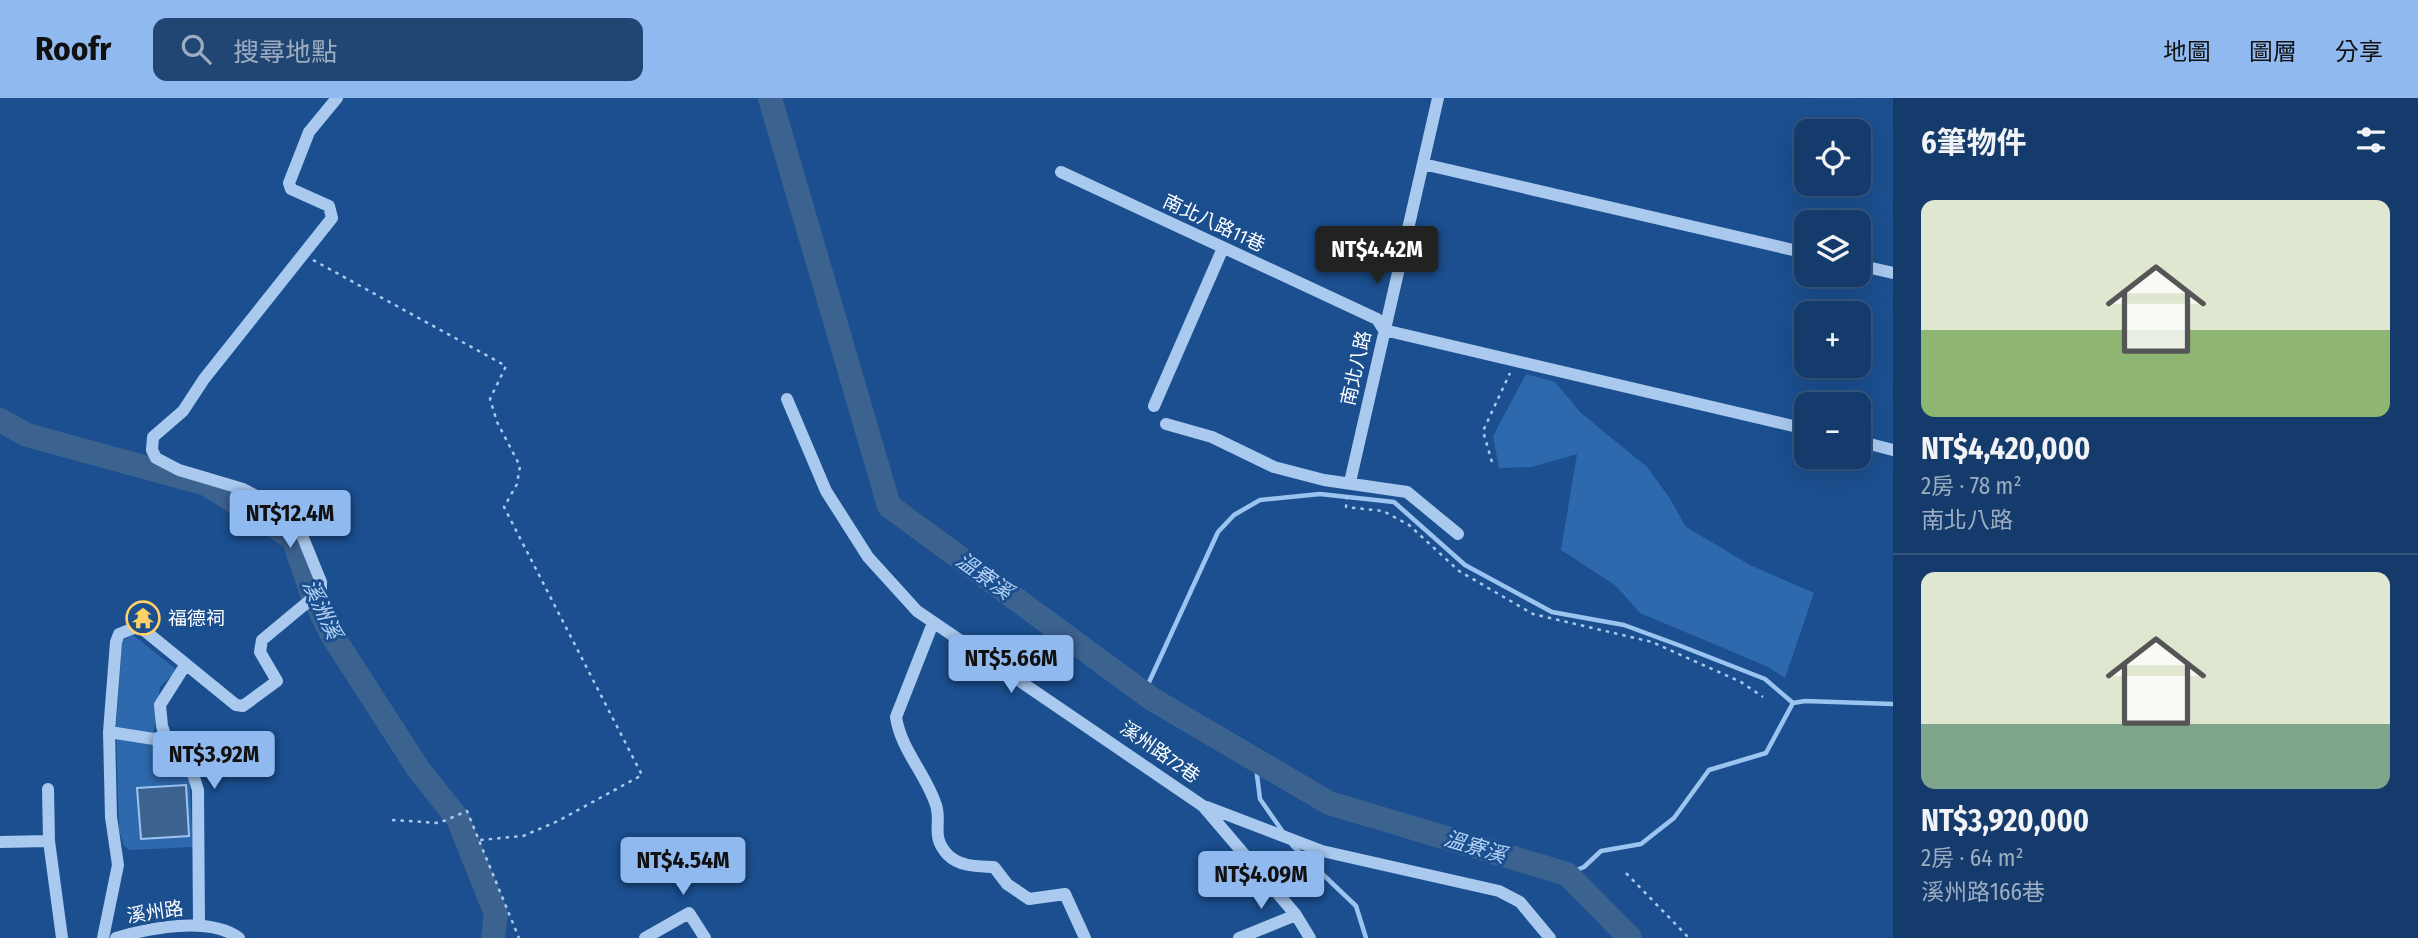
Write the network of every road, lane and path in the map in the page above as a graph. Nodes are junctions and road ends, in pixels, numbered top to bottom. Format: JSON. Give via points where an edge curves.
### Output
{"nodes":[{"id":1,"x":337,"y":98,"type":"edge"},
{"id":2,"x":1438,"y":98,"type":"edge"},
{"id":3,"x":1423,"y":164,"type":"junction"},
{"id":4,"x":1061,"y":172,"type":"dead end"},
{"id":5,"x":1223,"y":248,"type":"junction"},
{"id":6,"x":1794,"y":250,"type":"edge"},
{"id":7,"x":304,"y":255,"type":"junction"},
{"id":8,"x":1871,"y":268,"type":"edge"},
{"id":9,"x":1893,"y":273,"type":"edge"},
{"id":10,"x":1384,"y":330,"type":"junction"},
{"id":11,"x":1516,"y":360,"type":"junction"},
{"id":12,"x":787,"y":399,"type":"dead end"},
{"id":13,"x":1154,"y":407,"type":"dead end"},
{"id":14,"x":1166,"y":424,"type":"dead end"},
{"id":15,"x":1794,"y":426,"type":"edge"},
{"id":16,"x":1871,"y":444,"type":"edge"},
{"id":17,"x":1893,"y":450,"type":"edge"},
{"id":18,"x":1492,"y":462,"type":"dead end"},
{"id":19,"x":1350,"y":482,"type":"junction"},
{"id":20,"x":1346,"y":499,"type":"dead end"},
{"id":21,"x":1458,"y":534,"type":"dead end"},
{"id":22,"x":933,"y":623,"type":"junction"},
{"id":23,"x":186,"y":664,"type":"junction"},
{"id":24,"x":1763,"y":697,"type":"dead end"},
{"id":25,"x":109,"y":732,"type":"junction"},
{"id":26,"x":167,"y":741,"type":"junction"},
{"id":27,"x":48,"y":789,"type":"dead end"},
{"id":28,"x":1203,"y":806,"type":"junction"},
{"id":29,"x":392,"y":820,"type":"dead end"},
{"id":30,"x":480,"y":839,"type":"junction"},
{"id":31,"x":49,"y":841,"type":"junction"},
{"id":32,"x":0,"y":842,"type":"edge"},
{"id":33,"x":1626,"y":873,"type":"dead end"},
{"id":34,"x":1296,"y":915,"type":"junction"},
{"id":35,"x":199,"y":926,"type":"junction"},
{"id":36,"x":62,"y":938,"type":"edge"},
{"id":37,"x":103,"y":938,"type":"edge"},
{"id":38,"x":116,"y":938,"type":"edge"},
{"id":39,"x":239,"y":938,"type":"edge"},
{"id":40,"x":519,"y":938,"type":"edge"},
{"id":41,"x":645,"y":938,"type":"edge"},
{"id":42,"x":705,"y":938,"type":"edge"},
{"id":43,"x":1085,"y":938,"type":"edge"},
{"id":44,"x":1239,"y":938,"type":"edge"},
{"id":45,"x":1310,"y":938,"type":"edge"},
{"id":46,"x":1549,"y":938,"type":"edge"},
{"id":47,"x":1689,"y":938,"type":"edge"}],
"edges":[{"from":1,"to":7,"type":"street","via":[[309,132],[289,183],[291,189],[329,206],[332,218]]},
{"from":2,"to":3,"type":"street","name":"南北八路"},
{"from":3,"to":6,"type":"street"},
{"from":3,"to":10,"type":"street","name":"南北八路"},
{"from":4,"to":5,"type":"street","name":"南北八路11巷"},
{"from":5,"to":10,"type":"street","name":"南北八路11巷","via":[[1377,319]]},
{"from":5,"to":13,"type":"street"},
{"from":7,"to":23,"type":"street","via":[[183,411],[153,437],[152,450],[156,458],[179,470],[243,489],[297,523],[321,591],[262,640],[260,652],[277,681],[243,706]]},
{"from":7,"to":30,"type":"path","via":[[506,366],[490,399],[520,466],[517,484],[503,507],[642,775],[523,836]]},
{"from":8,"to":9,"type":"street"},
{"from":10,"to":11,"type":"street"},
{"from":10,"to":19,"type":"street","name":"南北八路"},
{"from":11,"to":15,"type":"street"},
{"from":11,"to":18,"type":"path","via":[[1483,431]]},
{"from":12,"to":22,"type":"street","name":"溪州路72巷","via":[[826,491],[868,557]]},
{"from":14,"to":19,"type":"street","via":[[1212,437],[1274,467]]},
{"from":16,"to":17,"type":"street"},
{"from":19,"to":21,"type":"street","via":[[1408,492]]},
{"from":20,"to":24,"type":"path","via":[[1346,507],[1383,511],[1409,525],[1459,570],[1533,614],[1652,642],[1741,682]]},
{"from":22,"to":28,"type":"street","name":"溪州路72巷"},
{"from":22,"to":43,"type":"street","via":[[896,717],[898,733],[937,807],[936,835],[948,855],[963,865],[994,867],[1007,884],[1029,899],[1065,894]]},
{"from":23,"to":25,"type":"street","via":[[139,626],[119,634]]},
{"from":23,"to":26,"type":"street","via":[[160,705]]},
{"from":25,"to":26,"type":"street"},
{"from":25,"to":37,"type":"street","via":[[111,817],[118,864]]},
{"from":26,"to":35,"type":"street","via":[[191,768],[198,790]]},
{"from":27,"to":31,"type":"street"},
{"from":28,"to":34,"type":"street","name":"溪州路72巷"},
{"from":28,"to":46,"type":"street","via":[[1322,850],[1499,891],[1520,902]]},
{"from":29,"to":30,"type":"path","via":[[439,823],[467,811]]},
{"from":30,"to":40,"type":"path"},
{"from":31,"to":32,"type":"street"},
{"from":31,"to":36,"type":"street"},
{"from":33,"to":47,"type":"path"},
{"from":34,"to":44,"type":"street"},
{"from":34,"to":45,"type":"street","name":"溪州路72巷"},
{"from":35,"to":38,"type":"street","name":"溪州路"},
{"from":35,"to":39,"type":"street","name":"溪州路"},
{"from":41,"to":42,"type":"street","via":[[689,913]]}]}
